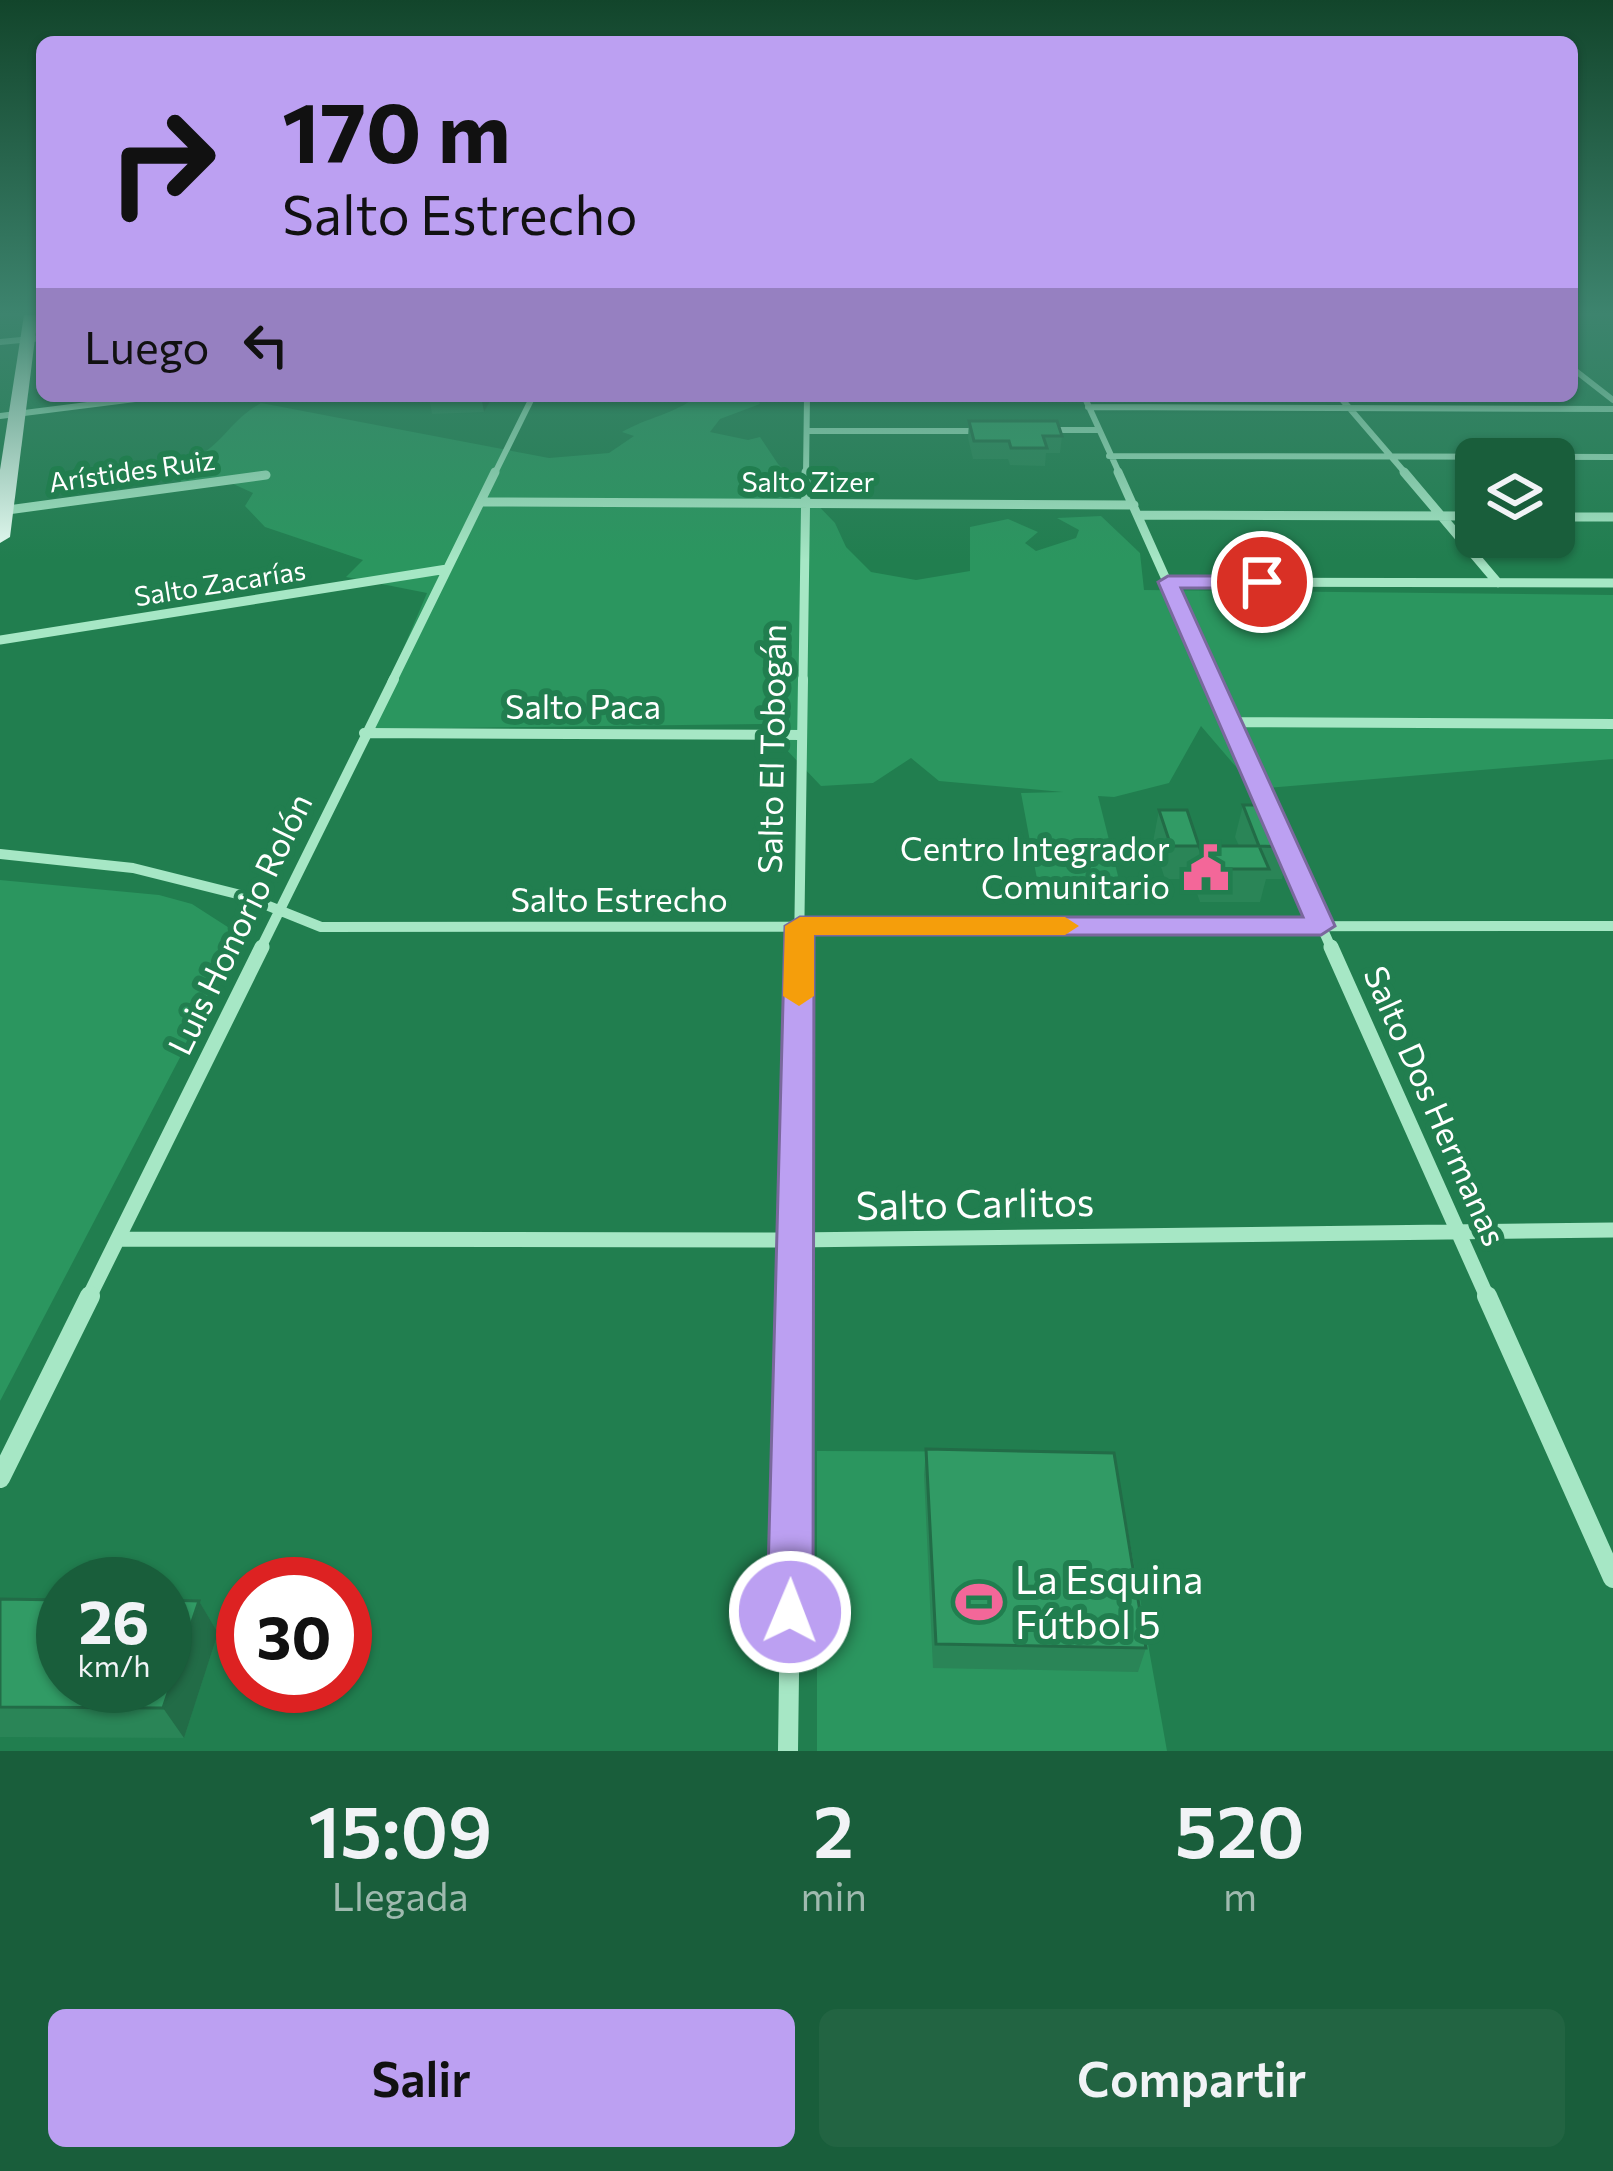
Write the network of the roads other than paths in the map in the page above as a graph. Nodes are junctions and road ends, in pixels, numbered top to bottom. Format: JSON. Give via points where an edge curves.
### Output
{"nodes":[{"id":1,"x":112,"y":402,"type":"edge"},
{"id":2,"x":530,"y":402,"type":"edge"},
{"id":3,"x":807,"y":402,"type":"edge"},
{"id":4,"x":1086,"y":402,"type":"edge"},
{"id":5,"x":1344,"y":402,"type":"edge"},
{"id":6,"x":1613,"y":404,"type":"edge"},
{"id":7,"x":1088,"y":407,"type":"junction"},
{"id":8,"x":1350,"y":408,"type":"junction"},
{"id":9,"x":9,"y":415,"type":"edge"},
{"id":10,"x":986,"y":430,"type":"edge"},
{"id":11,"x":1031,"y":430,"type":"edge"},
{"id":12,"x":1099,"y":430,"type":"junction"},
{"id":13,"x":807,"y":431,"type":"junction"},
{"id":14,"x":1109,"y":456,"type":"junction"},
{"id":15,"x":1391,"y":457,"type":"junction"},
{"id":16,"x":1613,"y":458,"type":"edge"},
{"id":17,"x":266,"y":475,"type":"dead end"},
{"id":18,"x":483,"y":502,"type":"junction"},
{"id":19,"x":806,"y":504,"type":"junction"},
{"id":20,"x":1136,"y":510,"type":"junction"},
{"id":21,"x":2,"y":511,"type":"edge"},
{"id":22,"x":1442,"y":516,"type":"junction"},
{"id":23,"x":1455,"y":516,"type":"edge"},
{"id":24,"x":1575,"y":517,"type":"edge"},
{"id":25,"x":1613,"y":517,"type":"edge"},
{"id":26,"x":0,"y":537,"type":"edge"},
{"id":27,"x":447,"y":569,"type":"junction"},
{"id":28,"x":1168,"y":582,"type":"junction"},
{"id":29,"x":1498,"y":583,"type":"junction"},
{"id":30,"x":1613,"y":583,"type":"edge"},
{"id":31,"x":0,"y":640,"type":"edge"},
{"id":32,"x":1230,"y":722,"type":"junction"},
{"id":33,"x":1613,"y":724,"type":"edge"},
{"id":34,"x":364,"y":733,"type":"junction"},
{"id":35,"x":802,"y":735,"type":"junction"},
{"id":36,"x":0,"y":854,"type":"edge"},
{"id":37,"x":280,"y":911,"type":"junction"},
{"id":38,"x":800,"y":926,"type":"junction"},
{"id":39,"x":1321,"y":926,"type":"junction"},
{"id":40,"x":1613,"y":926,"type":"edge"},
{"id":41,"x":1457,"y":1228,"type":"junction"},
{"id":42,"x":1613,"y":1229,"type":"edge"},
{"id":43,"x":122,"y":1239,"type":"junction"},
{"id":44,"x":795,"y":1240,"type":"junction"},
{"id":45,"x":0,"y":1478,"type":"edge"},
{"id":46,"x":1613,"y":1579,"type":"edge"},
{"id":47,"x":788,"y":1751,"type":"edge"}],
"edges":[{"from":1,"to":9,"type":"street"},
{"from":2,"to":18,"type":"street","name":"Luis Honorio Rolón"},
{"from":3,"to":13,"type":"street","name":"Salto El Tobogán"},
{"from":4,"to":7,"type":"street","name":"Salto Dos Hermanas"},
{"from":5,"to":8,"type":"street"},
{"from":6,"to":8,"type":"street"},
{"from":7,"to":8,"type":"street"},
{"from":7,"to":12,"type":"street","name":"Salto Dos Hermanas"},
{"from":8,"to":15,"type":"street"},
{"from":9,"to":21,"type":"main road"},
{"from":10,"to":13,"type":"street"},
{"from":11,"to":12,"type":"street"},
{"from":12,"to":14,"type":"street","name":"Salto Dos Hermanas"},
{"from":13,"to":19,"type":"street","name":"Salto El Tobogán"},
{"from":14,"to":15,"type":"street"},
{"from":14,"to":20,"type":"street","name":"Salto Dos Hermanas"},
{"from":15,"to":16,"type":"street"},
{"from":15,"to":22,"type":"street"},
{"from":17,"to":21,"type":"street","name":"Arístides Ruiz"},
{"from":18,"to":19,"type":"street","name":"Salto Zizer"},
{"from":18,"to":27,"type":"street","name":"Luis Honorio Rolón"},
{"from":19,"to":20,"type":"street","name":"Salto Zizer"},
{"from":19,"to":35,"type":"street","name":"Salto El Tobogán"},
{"from":20,"to":22,"type":"street","name":"Salto Zizer"},
{"from":20,"to":28,"type":"street","name":"Salto Dos Hermanas"},
{"from":21,"to":26,"type":"main road"},
{"from":22,"to":23,"type":"street","name":"Salto Zizer"},
{"from":22,"to":29,"type":"street"},
{"from":24,"to":25,"type":"street"},
{"from":27,"to":31,"type":"street","name":"Salto Zacarías"},
{"from":27,"to":34,"type":"street","name":"Luis Honorio Rolón"},
{"from":28,"to":29,"type":"street"},
{"from":28,"to":32,"type":"street","name":"Salto Dos Hermanas"},
{"from":29,"to":30,"type":"street"},
{"from":32,"to":33,"type":"street"},
{"from":32,"to":39,"type":"street","name":"Salto Dos Hermanas"},
{"from":34,"to":35,"type":"street","name":"Salto Paca"},
{"from":34,"to":37,"type":"street","name":"Luis Honorio Rolón"},
{"from":35,"to":38,"type":"street","name":"Salto El Tobogán"},
{"from":36,"to":37,"type":"street","name":"Salto Estrecho","via":[[133,868]]},
{"from":37,"to":38,"type":"street","name":"Salto Estrecho","via":[[321,927]]},
{"from":37,"to":43,"type":"street","name":"Luis Honorio Rolón"},
{"from":38,"to":39,"type":"street","name":"Salto Estrecho"},
{"from":38,"to":44,"type":"street","name":"Salto El Tobogán"},
{"from":39,"to":40,"type":"street","name":"Salto Estrecho"},
{"from":39,"to":41,"type":"street","name":"Salto Dos Hermanas"},
{"from":41,"to":42,"type":"street","name":"Salto Carlitos"},
{"from":41,"to":44,"type":"street","name":"Salto Carlitos"},
{"from":41,"to":46,"type":"street","name":"Salto Dos Hermanas"},
{"from":43,"to":44,"type":"street","name":"Salto Carlitos"},
{"from":43,"to":45,"type":"street","name":"Luis Honorio Rolón"},
{"from":44,"to":47,"type":"street","name":"Salto El Tobogán"}]}
